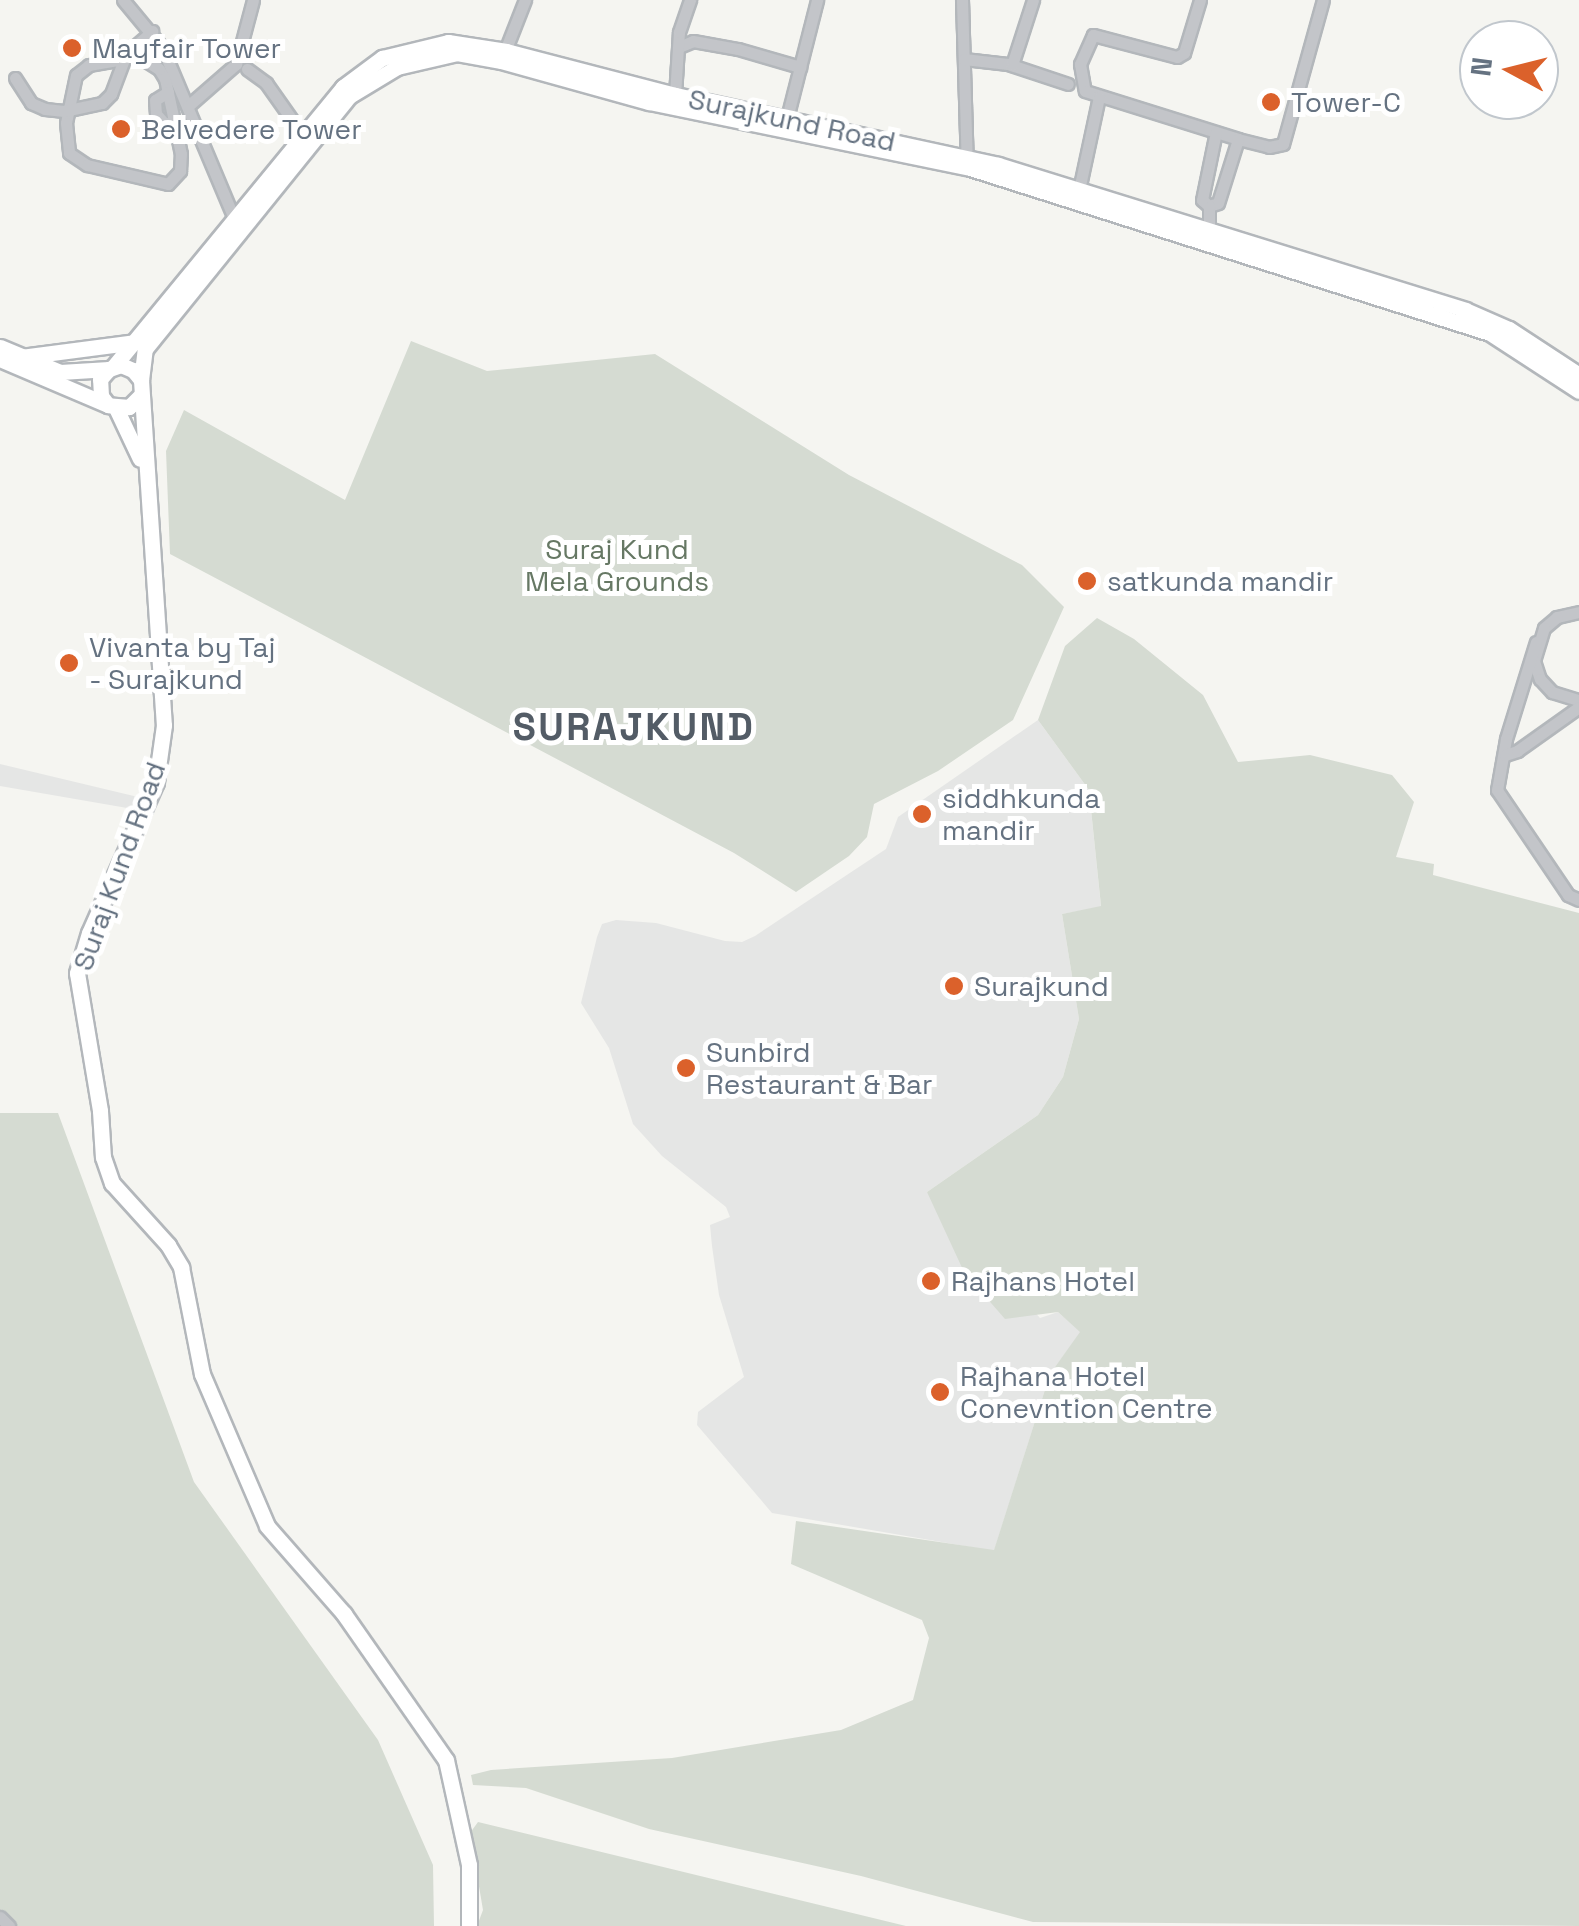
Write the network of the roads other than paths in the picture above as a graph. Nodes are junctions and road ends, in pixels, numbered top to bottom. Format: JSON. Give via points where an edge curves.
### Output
{"nodes":[{"id":1,"x":124,"y":0,"type":"edge"},
{"id":2,"x":253,"y":0,"type":"edge"},
{"id":3,"x":525,"y":0,"type":"edge"},
{"id":4,"x":690,"y":0,"type":"edge"},
{"id":5,"x":817,"y":0,"type":"edge"},
{"id":6,"x":962,"y":0,"type":"edge"},
{"id":7,"x":1033,"y":0,"type":"edge"},
{"id":8,"x":1200,"y":0,"type":"edge"},
{"id":9,"x":1324,"y":0,"type":"edge"},
{"id":10,"x":152,"y":31,"type":"junction"},
{"id":11,"x":679,"y":47,"type":"junction"},
{"id":12,"x":126,"y":55,"type":"junction"},
{"id":13,"x":503,"y":56,"type":"junction"},
{"id":14,"x":964,"y":59,"type":"junction"},
{"id":15,"x":1012,"y":65,"type":"junction"},
{"id":16,"x":800,"y":67,"type":"junction"},
{"id":17,"x":247,"y":69,"type":"dead end"},
{"id":18,"x":15,"y":78,"type":"dead end"},
{"id":19,"x":1068,"y":84,"type":"dead end"},
{"id":20,"x":675,"y":95,"type":"junction"},
{"id":21,"x":1099,"y":97,"type":"junction"},
{"id":22,"x":188,"y":106,"type":"junction"},
{"id":23,"x":69,"y":110,"type":"junction"},
{"id":24,"x":787,"y":118,"type":"junction"},
{"id":25,"x":1216,"y":132,"type":"junction"},
{"id":26,"x":302,"y":134,"type":"junction"},
{"id":27,"x":1238,"y":138,"type":"junction"},
{"id":28,"x":968,"y":162,"type":"junction"},
{"id":29,"x":1057,"y":190,"type":"junction"},
{"id":30,"x":1078,"y":190,"type":"junction"},
{"id":31,"x":1210,"y":206,"type":"junction"},
{"id":32,"x":236,"y":222,"type":"junction"},
{"id":33,"x":1208,"y":236,"type":"junction"},
{"id":34,"x":136,"y":342,"type":"junction"},
{"id":35,"x":0,"y":347,"type":"edge"},
{"id":36,"x":21,"y":357,"type":"junction"},
{"id":37,"x":0,"y":359,"type":"edge"},
{"id":38,"x":112,"y":367,"type":"junction"},
{"id":39,"x":1579,"y":375,"type":"edge"},
{"id":40,"x":140,"y":388,"type":"junction"},
{"id":41,"x":1579,"y":391,"type":"edge"},
{"id":42,"x":112,"y":407,"type":"junction"},
{"id":43,"x":147,"y":477,"type":"junction"},
{"id":44,"x":1579,"y":612,"type":"edge"},
{"id":45,"x":1536,"y":642,"type":"junction"},
{"id":46,"x":1579,"y":703,"type":"edge"},
{"id":47,"x":1505,"y":755,"type":"junction"},
{"id":48,"x":1577,"y":901,"type":"edge"},
{"id":49,"x":0,"y":1917,"type":"edge"},
{"id":50,"x":9,"y":1926,"type":"edge"},
{"id":51,"x":469,"y":1926,"type":"edge"}],
"edges":[{"from":1,"to":10,"type":"street"},
{"from":2,"to":22,"type":"street","via":[[236,64]]},
{"from":3,"to":13,"type":"street"},
{"from":4,"to":11,"type":"street"},
{"from":5,"to":16,"type":"street"},
{"from":6,"to":14,"type":"street"},
{"from":7,"to":15,"type":"street"},
{"from":8,"to":21,"type":"street","via":[[1184,54],[1177,57],[1101,34],[1088,40],[1081,82]]},
{"from":9,"to":27,"type":"street","via":[[1283,144]]},
{"from":10,"to":12,"type":"street"},
{"from":10,"to":22,"type":"street"},
{"from":11,"to":16,"type":"street","via":[[693,41]]},
{"from":11,"to":20,"type":"street"},
{"from":12,"to":23,"type":"street","via":[[108,99]]},
{"from":12,"to":23,"type":"street","via":[[82,68]]},
{"from":12,"to":23,"type":"street","via":[[159,69],[176,124],[176,179],[160,184],[76,161],[66,133]]},
{"from":13,"to":20,"type":"main road","name":"Surajkund Road"},
{"from":13,"to":26,"type":"main road","name":"Surajkund Road","via":[[448,42],[382,58],[343,86]]},
{"from":13,"to":28,"type":"main road","name":"Surajkund Road","via":[[649,102]]},
{"from":13,"to":32,"type":"main road","name":"Surajkund Road","via":[[430,56],[362,85]]},
{"from":14,"to":15,"type":"street"},
{"from":14,"to":28,"type":"street"},
{"from":15,"to":19,"type":"street"},
{"from":16,"to":24,"type":"street"},
{"from":17,"to":26,"type":"street","via":[[266,83]]},
{"from":18,"to":23,"type":"street","via":[[31,102]]},
{"from":20,"to":24,"type":"main road","name":"Surajkund Road"},
{"from":21,"to":25,"type":"street"},
{"from":21,"to":30,"type":"street"},
{"from":22,"to":32,"type":"street"},
{"from":24,"to":28,"type":"main road","name":"Surajkund Road"},
{"from":25,"to":27,"type":"street"},
{"from":25,"to":31,"type":"street","via":[[1202,200]]},
{"from":26,"to":32,"type":"main road","name":"Surajkund Road"},
{"from":27,"to":31,"type":"street","via":[[1218,203]]},
{"from":28,"to":29,"type":"main road","name":"Surajkund Road"},
{"from":29,"to":30,"type":"main road","name":"Surajkund Road"},
{"from":29,"to":33,"type":"main road","name":"Surajkund Road"},
{"from":30,"to":33,"type":"main road","name":"Surajkund Road"},
{"from":31,"to":33,"type":"street"},
{"from":32,"to":34,"type":"main road","name":"Surajkund Road"},
{"from":32,"to":40,"type":"main road","name":"Surajkund Road","via":[[146,349]]},
{"from":33,"to":39,"type":"main road","name":"Surajkund Road","via":[[1481,316]]},
{"from":33,"to":41,"type":"main road","name":"Surajkund Road","via":[[1490,333]]},
{"from":34,"to":36,"type":"main road"},
{"from":34,"to":38,"type":"main road","name":"Surajkund Road"},
{"from":35,"to":36,"type":"main road"},
{"from":36,"to":38,"type":"main road","via":[[60,372]]},
{"from":37,"to":42,"type":"main road"},
{"from":38,"to":40,"type":"main road","via":[[133,370]]},
{"from":38,"to":42,"type":"main road","via":[[99,388]]},
{"from":40,"to":42,"type":"main road","via":[[128,407]]},
{"from":40,"to":43,"type":"main road","name":"Suraj Kund Road"},
{"from":42,"to":43,"type":"main road"},
{"from":43,"to":51,"type":"main road","name":"Suraj Kund Road","via":[[161,756],[134,840],[88,934],[76,983],[103,1157],[112,1183],[181,1267],[202,1374],[267,1526],[344,1614],[446,1760],[468,1865]]},
{"from":44,"to":45,"type":"street","via":[[1557,617]]},
{"from":45,"to":46,"type":"street","via":[[1540,678],[1552,692]]},
{"from":45,"to":47,"type":"street"},
{"from":46,"to":47,"type":"street","via":[[1518,752]]},
{"from":47,"to":48,"type":"street","via":[[1498,794]]},
{"from":49,"to":50,"type":"street"}]}
